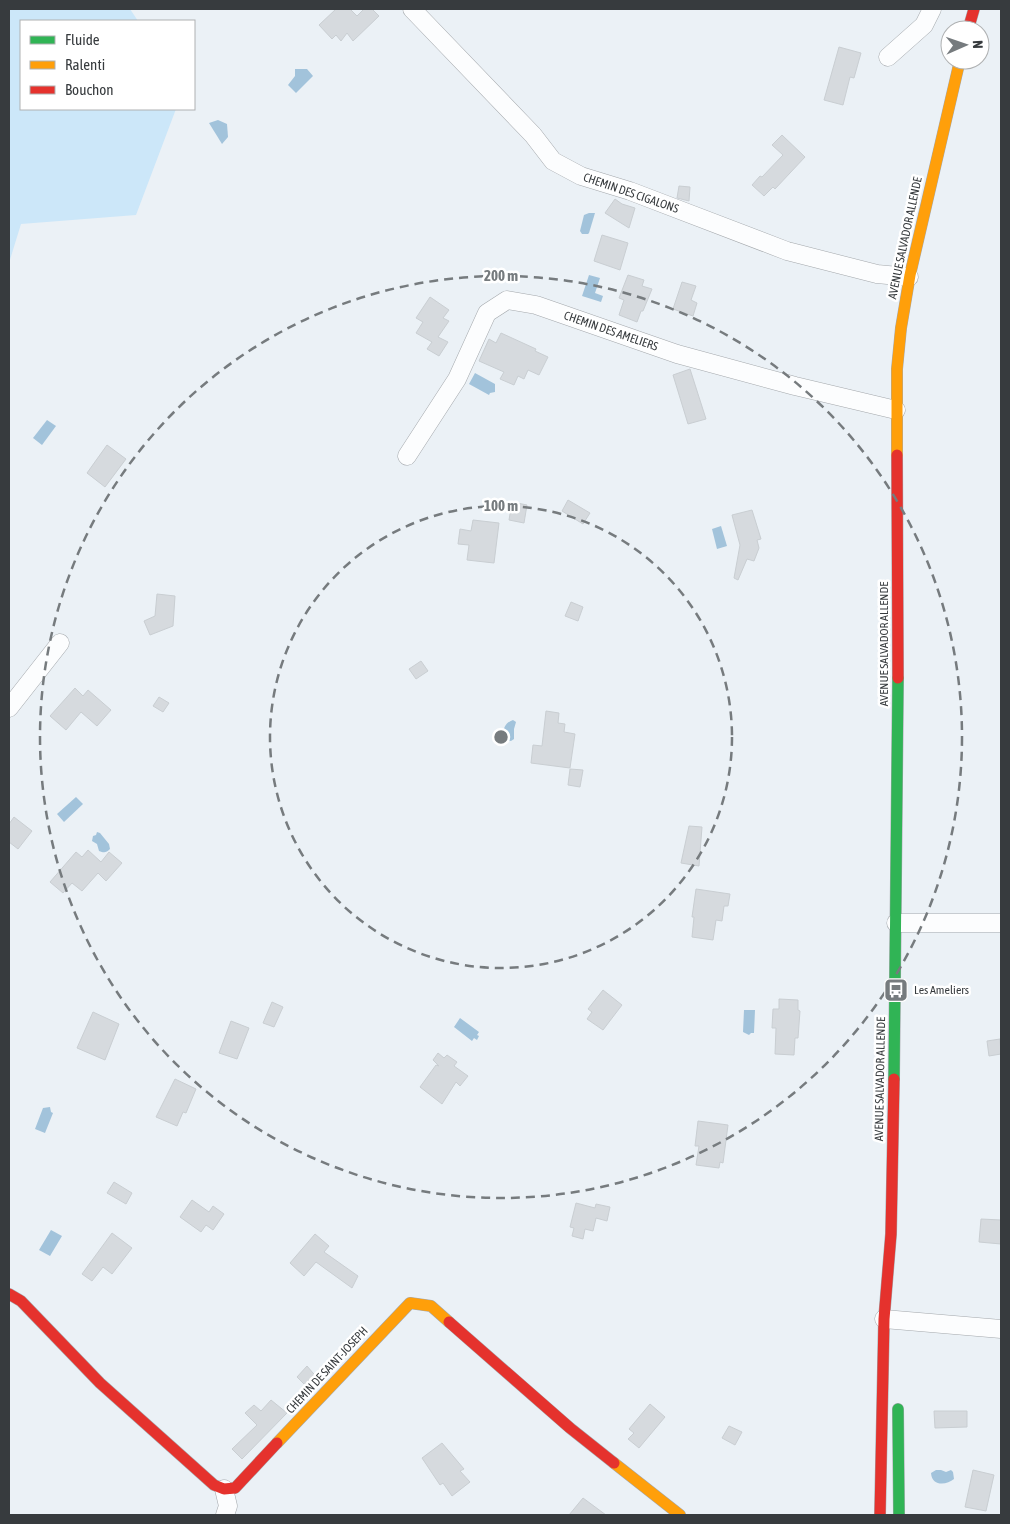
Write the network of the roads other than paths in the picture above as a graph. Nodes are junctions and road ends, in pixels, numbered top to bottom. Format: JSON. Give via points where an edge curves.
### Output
{"nodes":[{"id":1,"x":412,"y":9,"type":"edge"},
{"id":2,"x":932,"y":9,"type":"edge"},
{"id":3,"x":888,"y":57,"type":"dead end"},
{"id":4,"x":958,"y":70,"type":"edge"},
{"id":5,"x":909,"y":277,"type":"junction"},
{"id":6,"x":896,"y":410,"type":"junction"},
{"id":7,"x":407,"y":456,"type":"dead end"},
{"id":8,"x":60,"y":644,"type":"dead end"},
{"id":9,"x":9,"y":708,"type":"edge"},
{"id":10,"x":896,"y":923,"type":"junction"},
{"id":11,"x":1001,"y":923,"type":"edge"},
{"id":12,"x":9,"y":1294,"type":"edge"},
{"id":13,"x":892,"y":1323,"type":"junction"},
{"id":14,"x":1001,"y":1329,"type":"edge"},
{"id":15,"x":897,"y":1398,"type":"dead end"},
{"id":16,"x":224,"y":1489,"type":"junction"},
{"id":17,"x":226,"y":1515,"type":"edge"},
{"id":18,"x":680,"y":1515,"type":"edge"},
{"id":19,"x":880,"y":1515,"type":"edge"},
{"id":20,"x":900,"y":1515,"type":"edge"}],
"edges":[{"from":1,"to":5,"type":"street","name":"CHEMIN DES CIGALONS","via":[[553,161],[574,173],[787,251],[877,274]]},
{"from":2,"to":3,"type":"street","via":[[924,25]]},
{"from":4,"to":5,"type":"main road","name":"AVENUE SALVADOR ALLENDE"},
{"from":5,"to":6,"type":"main road","name":"AVENUE SALVADOR ALLENDE","via":[[901,328]]},
{"from":6,"to":7,"type":"street","name":"CHEMIN DES AMELIERS","via":[[677,354],[536,304],[507,300],[487,313],[457,379]]},
{"from":6,"to":10,"type":"main road","name":"AVENUE SALVADOR ALLENDE"},
{"from":8,"to":9,"type":"street"},
{"from":10,"to":11,"type":"street"},
{"from":10,"to":13,"type":"main road","name":"AVENUE SALVADOR ALLENDE"},
{"from":12,"to":16,"type":"main road","via":[[21,1301],[100,1383],[214,1485]]},
{"from":13,"to":14,"type":"street"},
{"from":13,"to":19,"type":"main road","name":"AVENUE SALVADOR ALLENDE"},
{"from":15,"to":20,"type":"main road"},
{"from":16,"to":17,"type":"street","via":[[228,1506]]},
{"from":16,"to":18,"type":"main road","name":"CHEMIN DE SAINT-JOSEPH","via":[[235,1488],[410,1303],[431,1306],[570,1428]]}]}
